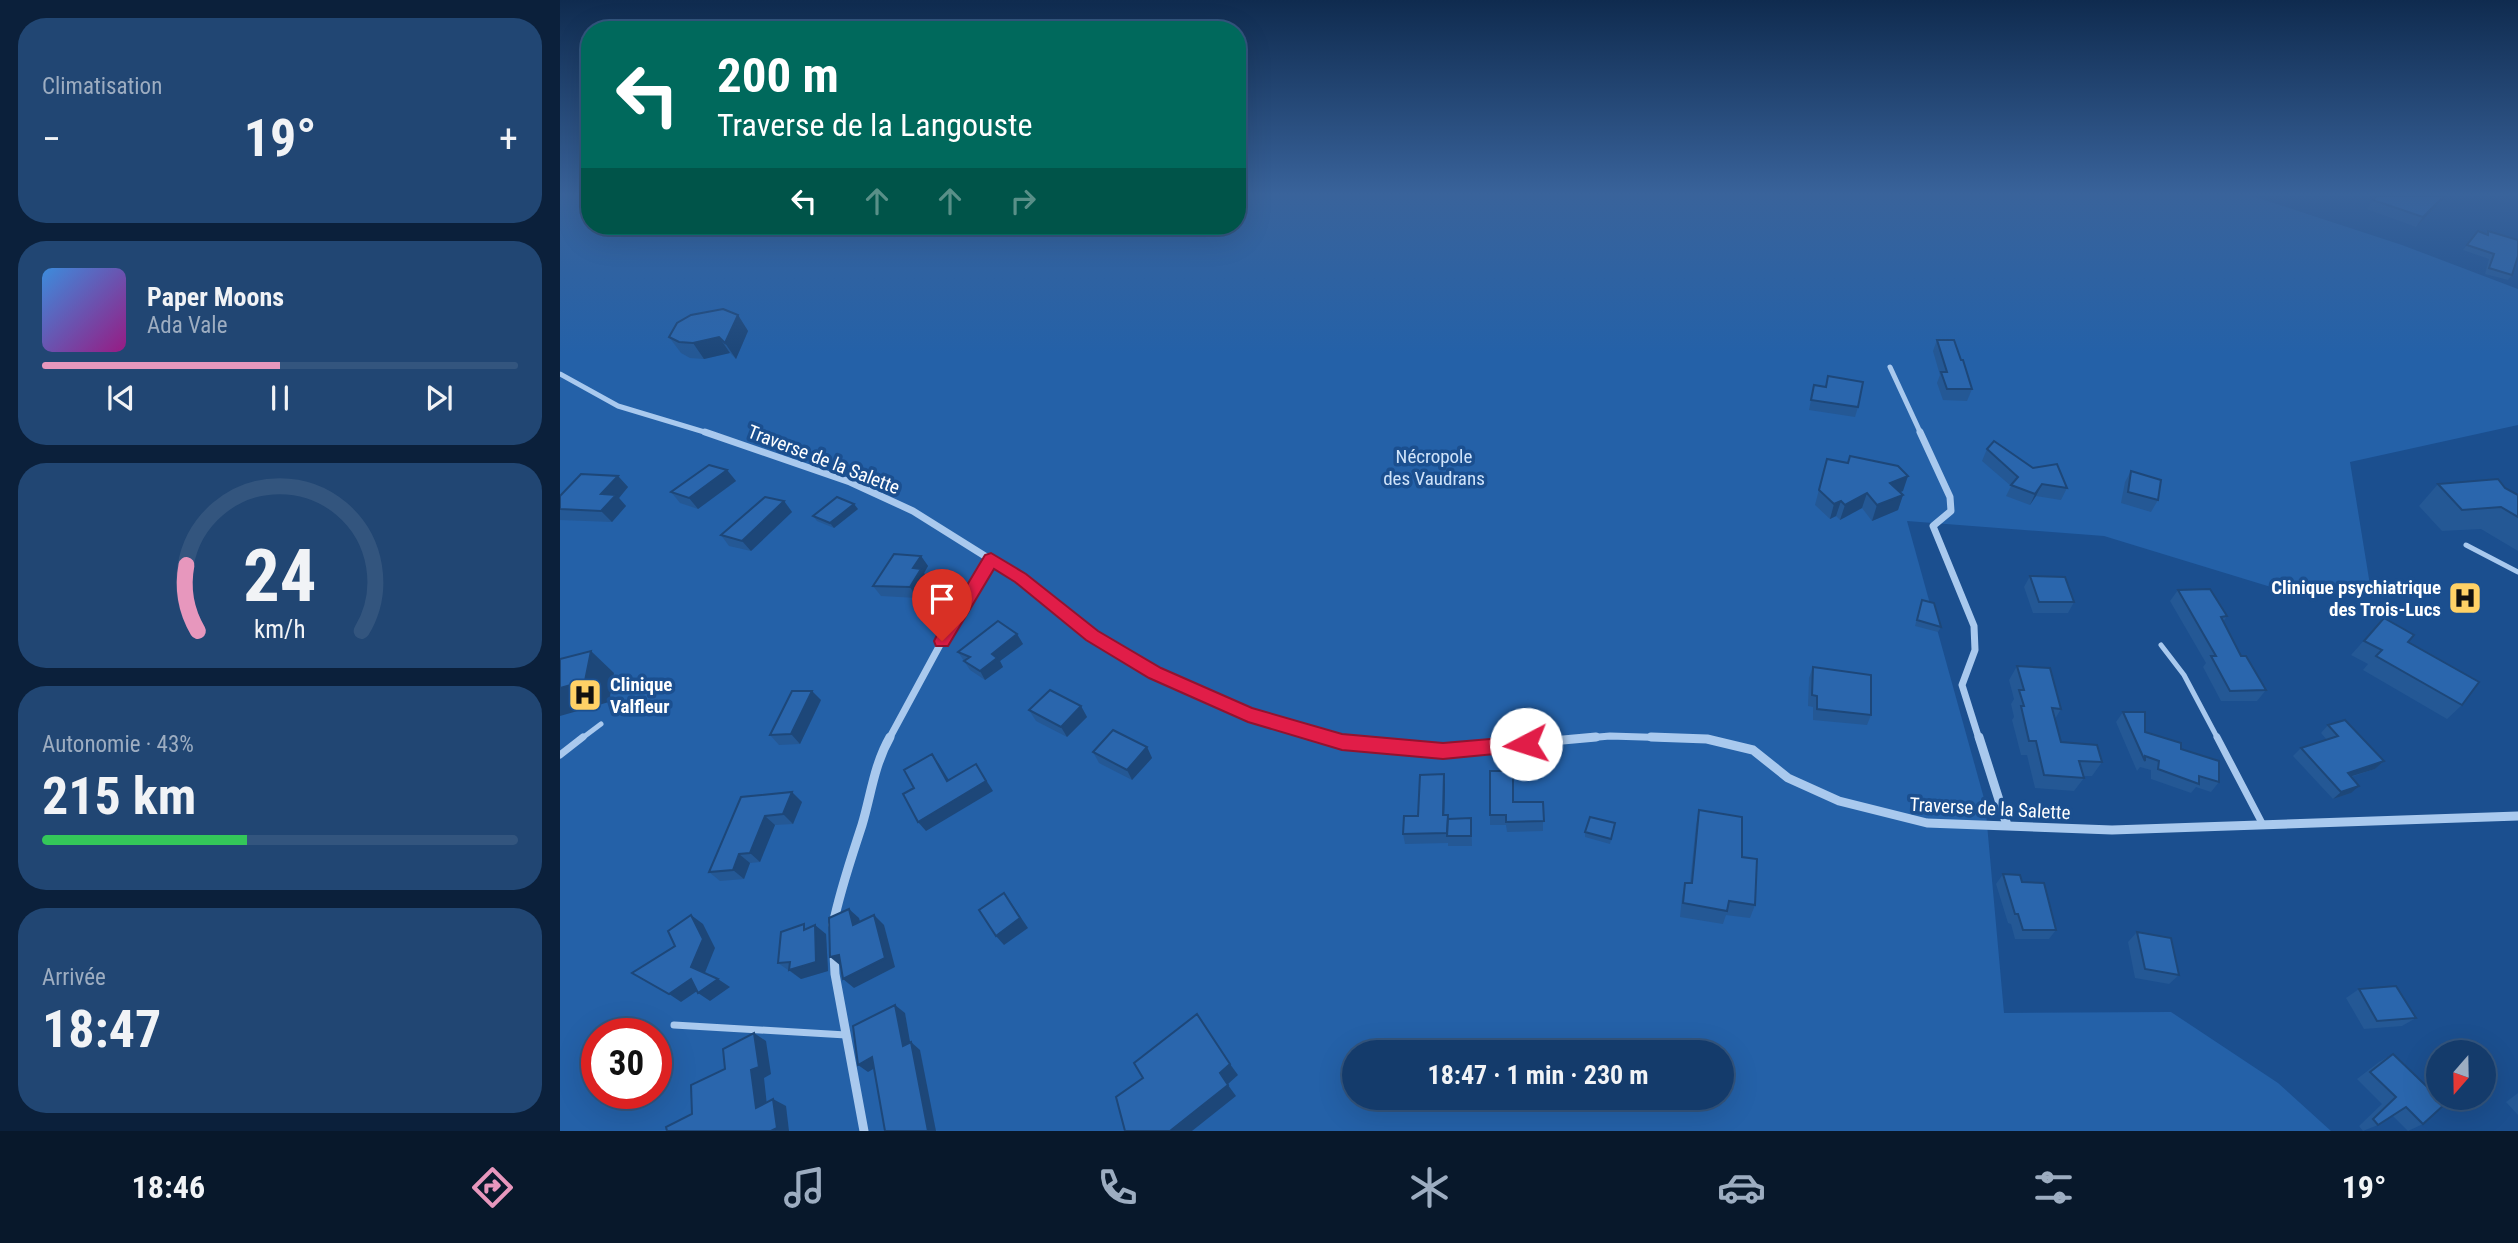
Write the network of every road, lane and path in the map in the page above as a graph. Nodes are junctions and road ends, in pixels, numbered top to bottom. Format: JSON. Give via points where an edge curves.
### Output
{"nodes":[{"id":1,"x":1890,"y":366,"type":"dead end"},
{"id":2,"x":560,"y":374,"type":"edge"},
{"id":3,"x":2466,"y":545,"type":"dead end"},
{"id":4,"x":991,"y":559,"type":"junction"},
{"id":5,"x":2518,"y":572,"type":"edge"},
{"id":6,"x":2161,"y":645,"type":"dead end"},
{"id":7,"x":601,"y":724,"type":"dead end"},
{"id":8,"x":560,"y":755,"type":"edge"},
{"id":9,"x":2518,"y":816,"type":"edge"},
{"id":10,"x":2007,"y":825,"type":"junction"},
{"id":11,"x":2263,"y":825,"type":"junction"},
{"id":12,"x":833,"y":936,"type":"edge"},
{"id":13,"x":834,"y":949,"type":"edge"},
{"id":14,"x":674,"y":1025,"type":"dead end"},
{"id":15,"x":846,"y":1035,"type":"junction"},
{"id":16,"x":864,"y":1131,"type":"edge"}],
"edges":[{"from":1,"to":10,"type":"street","via":[[1950,497],[1951,511],[1933,526],[1974,626],[1974,659],[1962,685]]},
{"from":2,"to":4,"type":"street","name":"Traverse de la Salette","via":[[618,406],[850,482],[913,511]]},
{"from":3,"to":5,"type":"lane"},
{"from":4,"to":10,"type":"street","name":"Traverse de la Salette","via":[[1092,636],[1155,673],[1248,714],[1342,742],[1443,751],[1610,736],[1707,739],[1753,750],[1788,778],[1839,801],[1927,823]]},
{"from":4,"to":12,"type":"street","via":[[878,759],[841,884]]},
{"from":6,"to":11,"type":"lane","via":[[2184,675]]},
{"from":7,"to":8,"type":"lane"},
{"from":9,"to":11,"type":"street","name":"Traverse de la Salette"},
{"from":10,"to":11,"type":"street","name":"Traverse de la Salette","via":[[2112,830]]},
{"from":13,"to":15,"type":"street"},
{"from":14,"to":15,"type":"lane"},
{"from":15,"to":16,"type":"street"}]}
